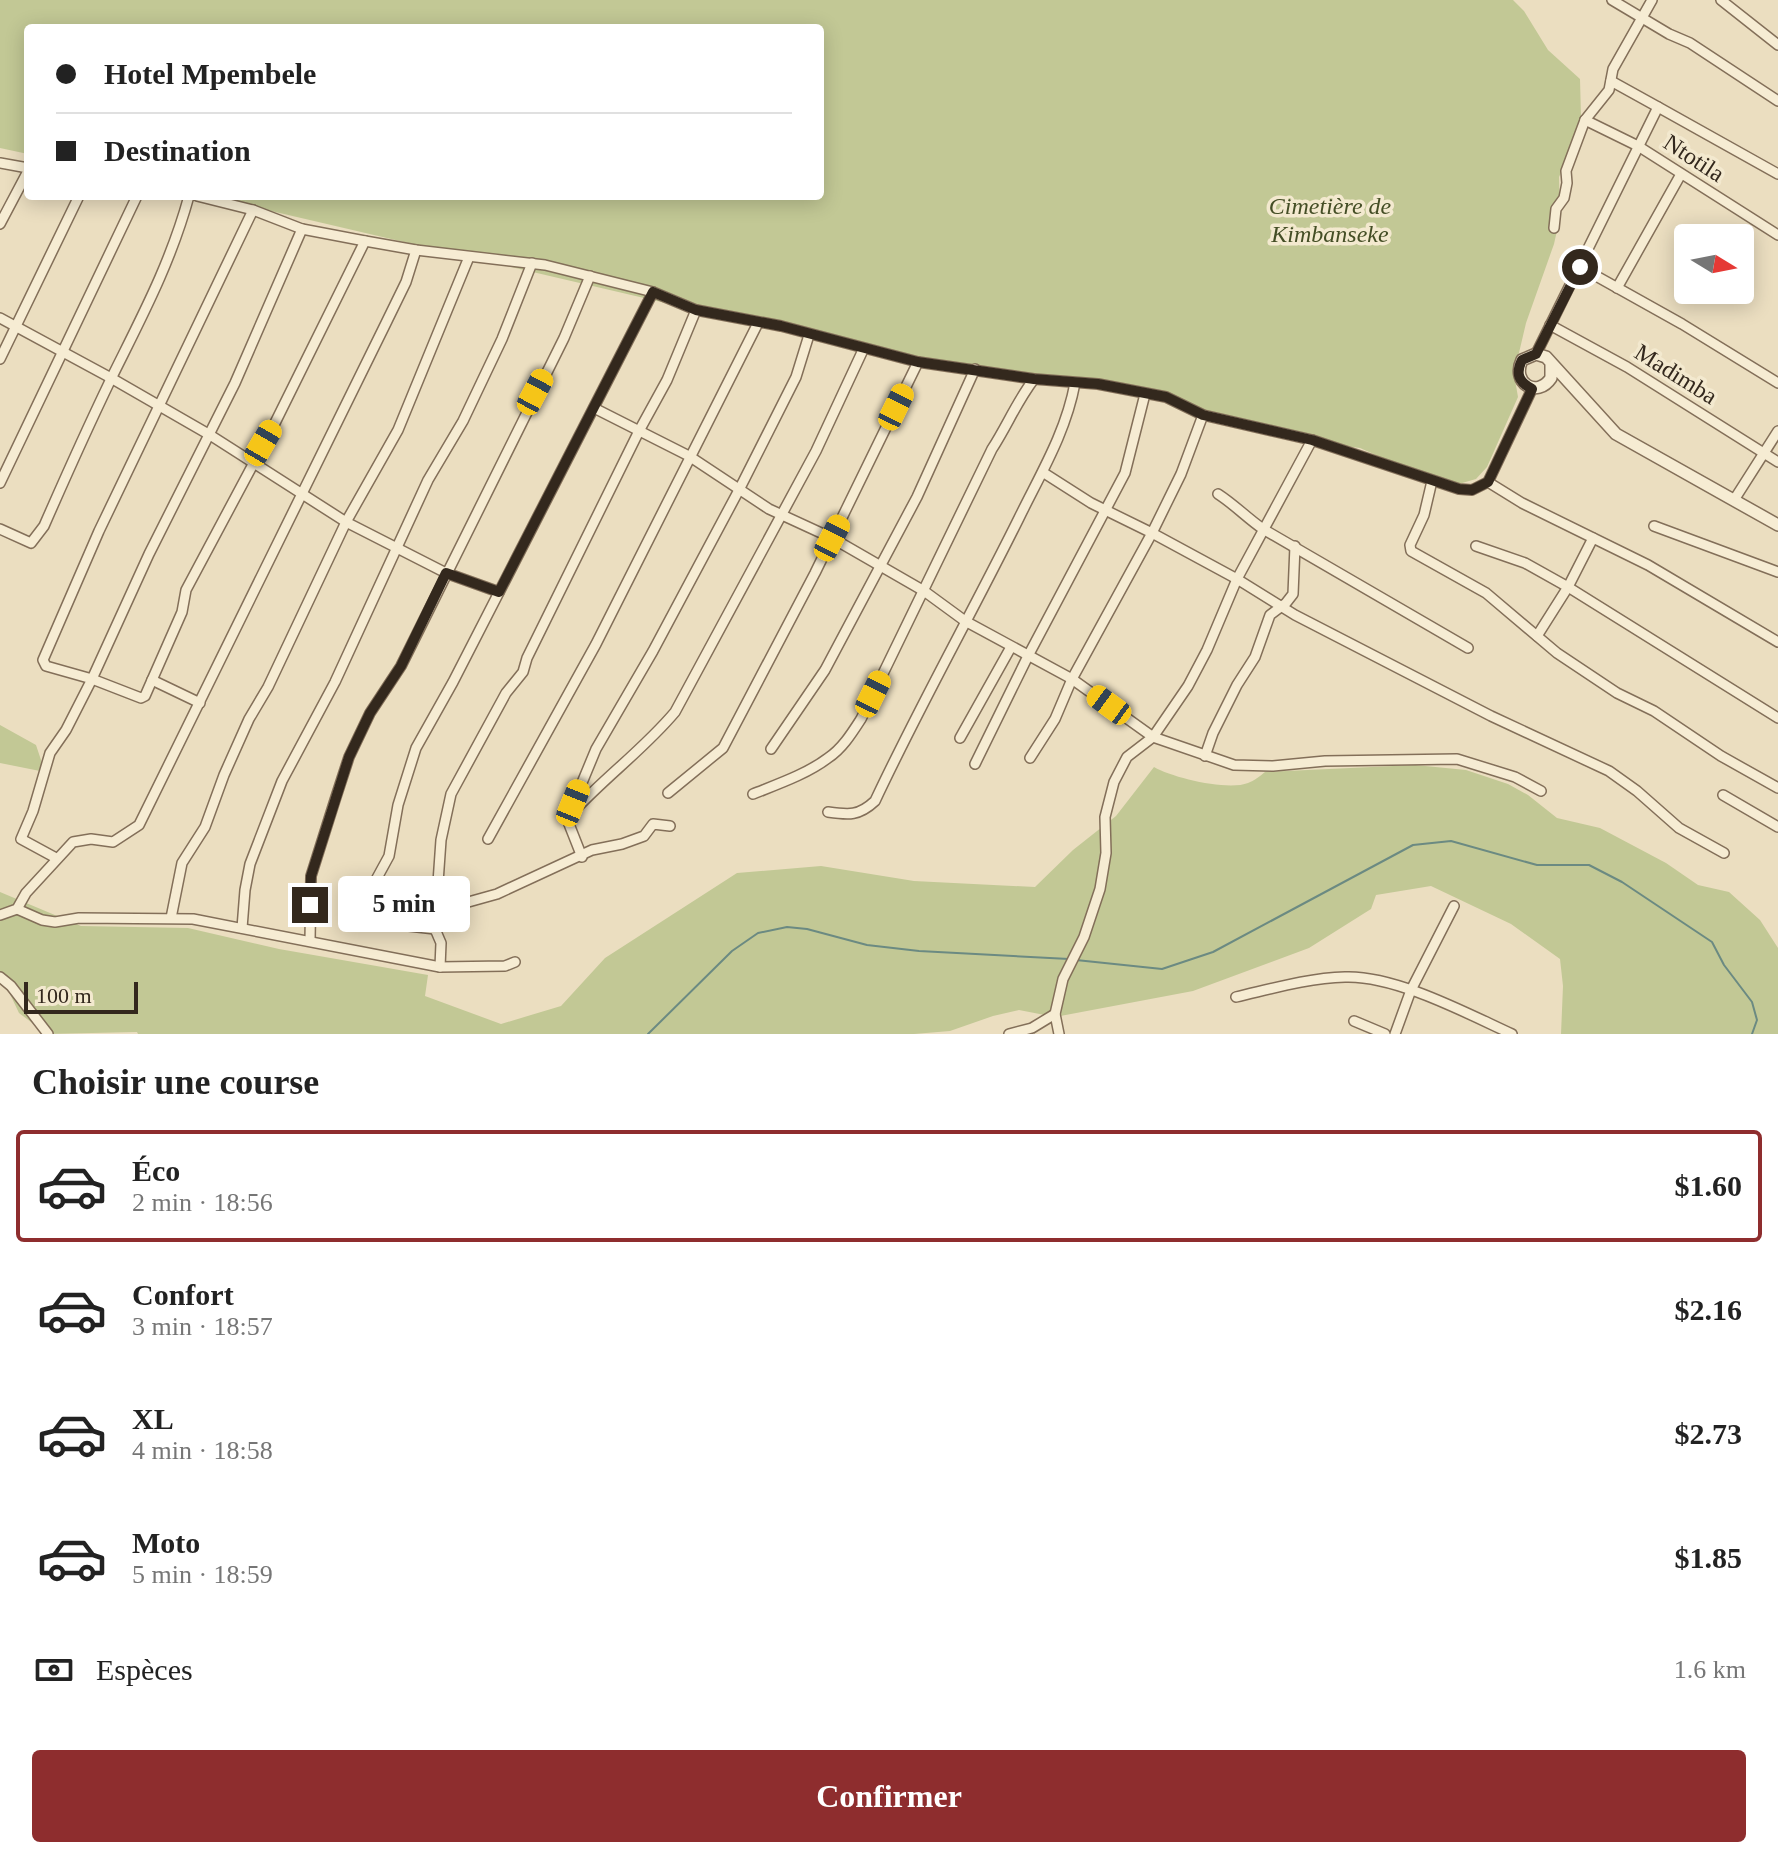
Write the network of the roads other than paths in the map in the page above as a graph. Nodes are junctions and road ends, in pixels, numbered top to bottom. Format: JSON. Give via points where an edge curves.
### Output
{"nodes":[{"id":1,"x":1612,"y":0,"type":"edge"},
{"id":2,"x":1652,"y":0,"type":"edge"},
{"id":3,"x":1721,"y":0,"type":"edge"},
{"id":4,"x":1642,"y":18,"type":"junction"},
{"id":5,"x":1778,"y":45,"type":"edge"},
{"id":6,"x":1611,"y":81,"type":"junction"},
{"id":7,"x":1778,"y":101,"type":"edge"},
{"id":8,"x":1658,"y":107,"type":"junction"},
{"id":9,"x":1585,"y":120,"type":"junction"},
{"id":10,"x":1638,"y":146,"type":"junction"},
{"id":11,"x":0,"y":163,"type":"edge"},
{"id":12,"x":24,"y":169,"type":"edge"},
{"id":13,"x":1681,"y":174,"type":"junction"},
{"id":14,"x":1778,"y":174,"type":"edge"},
{"id":15,"x":24,"y":178,"type":"edge"},
{"id":16,"x":77,"y":200,"type":"edge"},
{"id":17,"x":135,"y":200,"type":"edge"},
{"id":18,"x":188,"y":200,"type":"edge"},
{"id":19,"x":213,"y":200,"type":"edge"},
{"id":20,"x":253,"y":210,"type":"junction"},
{"id":21,"x":0,"y":224,"type":"edge"},
{"id":22,"x":1554,"y":228,"type":"dead end"},
{"id":23,"x":302,"y":229,"type":"junction"},
{"id":24,"x":1778,"y":235,"type":"edge"},
{"id":25,"x":365,"y":241,"type":"junction"},
{"id":26,"x":416,"y":250,"type":"junction"},
{"id":27,"x":469,"y":257,"type":"junction"},
{"id":28,"x":532,"y":263,"type":"junction"},
{"id":29,"x":1580,"y":267,"type":"junction"},
{"id":30,"x":590,"y":276,"type":"junction"},
{"id":31,"x":1617,"y":288,"type":"junction"},
{"id":32,"x":653,"y":292,"type":"junction"},
{"id":33,"x":696,"y":310,"type":"junction"},
{"id":34,"x":0,"y":318,"type":"edge"},
{"id":35,"x":758,"y":323,"type":"junction"},
{"id":36,"x":1550,"y":325,"type":"junction"},
{"id":37,"x":15,"y":326,"type":"junction"},
{"id":38,"x":809,"y":335,"type":"junction"},
{"id":39,"x":863,"y":350,"type":"junction"},
{"id":40,"x":63,"y":352,"type":"junction"},
{"id":41,"x":1536,"y":354,"type":"junction"},
{"id":42,"x":0,"y":359,"type":"edge"},
{"id":43,"x":918,"y":362,"type":"junction"},
{"id":44,"x":1551,"y":364,"type":"junction"},
{"id":45,"x":975,"y":369,"type":"junction"},
{"id":46,"x":111,"y":378,"type":"junction"},
{"id":47,"x":1034,"y":379,"type":"junction"},
{"id":48,"x":1075,"y":383,"type":"junction"},
{"id":49,"x":1548,"y":383,"type":"junction"},
{"id":50,"x":1570,"y":383,"type":"junction"},
{"id":51,"x":1778,"y":383,"type":"edge"},
{"id":52,"x":1532,"y":389,"type":"junction"},
{"id":53,"x":1145,"y":394,"type":"junction"},
{"id":54,"x":158,"y":407,"type":"junction"},
{"id":55,"x":594,"y":408,"type":"junction"},
{"id":56,"x":1203,"y":415,"type":"junction"},
{"id":57,"x":639,"y":431,"type":"junction"},
{"id":58,"x":1778,"y":431,"type":"edge"},
{"id":59,"x":210,"y":435,"type":"junction"},
{"id":60,"x":1312,"y":440,"type":"junction"},
{"id":61,"x":1764,"y":453,"type":"junction"},
{"id":62,"x":689,"y":456,"type":"junction"},
{"id":63,"x":253,"y":461,"type":"junction"},
{"id":64,"x":1778,"y":462,"type":"edge"},
{"id":65,"x":1044,"y":473,"type":"junction"},
{"id":66,"x":1432,"y":481,"type":"junction"},
{"id":67,"x":1488,"y":482,"type":"junction"},
{"id":68,"x":0,"y":483,"type":"edge"},
{"id":69,"x":740,"y":488,"type":"junction"},
{"id":70,"x":302,"y":494,"type":"junction"},
{"id":71,"x":1218,"y":494,"type":"dead end"},
{"id":72,"x":1734,"y":500,"type":"junction"},
{"id":73,"x":1106,"y":511,"type":"junction"},
{"id":74,"x":781,"y":515,"type":"junction"},
{"id":75,"x":346,"y":522,"type":"junction"},
{"id":76,"x":1778,"y":525,"type":"edge"},
{"id":77,"x":1654,"y":526,"type":"dead end"},
{"id":78,"x":0,"y":529,"type":"edge"},
{"id":79,"x":1263,"y":529,"type":"junction"},
{"id":80,"x":1152,"y":533,"type":"junction"},
{"id":81,"x":832,"y":538,"type":"junction"},
{"id":82,"x":1593,"y":538,"type":"junction"},
{"id":83,"x":1295,"y":546,"type":"junction"},
{"id":84,"x":1476,"y":546,"type":"dead end"},
{"id":85,"x":397,"y":549,"type":"junction"},
{"id":86,"x":880,"y":566,"type":"junction"},
{"id":87,"x":1778,"y":572,"type":"edge"},
{"id":88,"x":446,"y":573,"type":"junction"},
{"id":89,"x":1237,"y":579,"type":"junction"},
{"id":90,"x":1568,"y":587,"type":"junction"},
{"id":91,"x":924,"y":591,"type":"junction"},
{"id":92,"x":499,"y":592,"type":"junction"},
{"id":93,"x":1279,"y":606,"type":"junction"},
{"id":94,"x":965,"y":621,"type":"junction"},
{"id":95,"x":1537,"y":636,"type":"junction"},
{"id":96,"x":1778,"y":642,"type":"edge"},
{"id":97,"x":1011,"y":647,"type":"junction"},
{"id":98,"x":1468,"y":648,"type":"dead end"},
{"id":99,"x":1028,"y":656,"type":"junction"},
{"id":100,"x":92,"y":679,"type":"junction"},
{"id":101,"x":1072,"y":679,"type":"junction"},
{"id":102,"x":152,"y":680,"type":"junction"},
{"id":103,"x":200,"y":703,"type":"junction"},
{"id":104,"x":1778,"y":718,"type":"edge"},
{"id":105,"x":1153,"y":737,"type":"junction"},
{"id":106,"x":960,"y":738,"type":"dead end"},
{"id":107,"x":771,"y":749,"type":"dead end"},
{"id":108,"x":1205,"y":756,"type":"junction"},
{"id":109,"x":1030,"y":758,"type":"dead end"},
{"id":110,"x":975,"y":764,"type":"dead end"},
{"id":111,"x":1778,"y":788,"type":"edge"},
{"id":112,"x":1541,"y":791,"type":"dead end"},
{"id":113,"x":668,"y":793,"type":"dead end"},
{"id":114,"x":753,"y":794,"type":"dead end"},
{"id":115,"x":1723,"y":795,"type":"dead end"},
{"id":116,"x":828,"y":812,"type":"dead end"},
{"id":117,"x":567,"y":819,"type":"junction"},
{"id":118,"x":670,"y":826,"type":"dead end"},
{"id":119,"x":1778,"y":827,"type":"edge"},
{"id":120,"x":488,"y":839,"type":"dead end"},
{"id":121,"x":1724,"y":853,"type":"dead end"},
{"id":122,"x":582,"y":857,"type":"junction"},
{"id":123,"x":56,"y":858,"type":"junction"},
{"id":124,"x":1454,"y":906,"type":"dead end"},
{"id":125,"x":17,"y":909,"type":"junction"},
{"id":126,"x":436,"y":911,"type":"junction"},
{"id":127,"x":0,"y":915,"type":"edge"},
{"id":128,"x":171,"y":918,"type":"junction"},
{"id":129,"x":242,"y":928,"type":"junction"},
{"id":130,"x":435,"y":929,"type":"junction"},
{"id":131,"x":310,"y":941,"type":"junction"},
{"id":132,"x":515,"y":962,"type":"dead end"},
{"id":133,"x":440,"y":967,"type":"junction"},
{"id":134,"x":0,"y":977,"type":"edge"},
{"id":135,"x":1411,"y":990,"type":"junction"},
{"id":136,"x":1236,"y":997,"type":"dead end"},
{"id":137,"x":1055,"y":1014,"type":"junction"},
{"id":138,"x":1354,"y":1021,"type":"dead end"},
{"id":139,"x":45,"y":1033,"type":"edge"},
{"id":140,"x":1009,"y":1034,"type":"edge"},
{"id":141,"x":1059,"y":1034,"type":"edge"},
{"id":142,"x":1385,"y":1034,"type":"edge"},
{"id":143,"x":1395,"y":1034,"type":"edge"},
{"id":144,"x":1512,"y":1034,"type":"edge"}],
"edges":[{"from":1,"to":4,"type":"street"},
{"from":2,"to":4,"type":"street"},
{"from":3,"to":5,"type":"street"},
{"from":4,"to":6,"type":"street"},
{"from":4,"to":7,"type":"street"},
{"from":6,"to":8,"type":"street"},
{"from":6,"to":9,"type":"street","via":[[1602,103]]},
{"from":8,"to":10,"type":"street"},
{"from":8,"to":14,"type":"street"},
{"from":9,"to":10,"type":"street","name":"Ntotila"},
{"from":9,"to":22,"type":"street","via":[[1566,171]]},
{"from":10,"to":13,"type":"street","name":"Ntotila"},
{"from":10,"to":29,"type":"street"},
{"from":11,"to":12,"type":"street"},
{"from":13,"to":24,"type":"street","name":"Ntotila"},
{"from":13,"to":31,"type":"street"},
{"from":15,"to":21,"type":"street"},
{"from":16,"to":37,"type":"street"},
{"from":17,"to":40,"type":"street"},
{"from":18,"to":46,"type":"street","via":[[167,266]]},
{"from":19,"to":20,"type":"street"},
{"from":20,"to":23,"type":"street"},
{"from":20,"to":54,"type":"street"},
{"from":23,"to":25,"type":"street"},
{"from":23,"to":59,"type":"street"},
{"from":25,"to":26,"type":"street"},
{"from":25,"to":63,"type":"street"},
{"from":26,"to":27,"type":"street"},
{"from":26,"to":70,"type":"street"},
{"from":27,"to":28,"type":"street"},
{"from":27,"to":75,"type":"street","via":[[398,430]]},
{"from":28,"to":30,"type":"street"},
{"from":28,"to":85,"type":"street","via":[[497,349]]},
{"from":29,"to":31,"type":"street"},
{"from":29,"to":36,"type":"street"},
{"from":30,"to":32,"type":"street"},
{"from":30,"to":88,"type":"street"},
{"from":31,"to":51,"type":"street"},
{"from":32,"to":33,"type":"street"},
{"from":32,"to":55,"type":"street"},
{"from":33,"to":35,"type":"street"},
{"from":33,"to":57,"type":"street"},
{"from":34,"to":37,"type":"street"},
{"from":35,"to":38,"type":"street"},
{"from":35,"to":62,"type":"street"},
{"from":36,"to":41,"type":"street"},
{"from":36,"to":61,"type":"street","name":"Madimba"},
{"from":37,"to":40,"type":"street"},
{"from":37,"to":42,"type":"street"},
{"from":38,"to":39,"type":"street"},
{"from":38,"to":69,"type":"street","via":[[796,377]]},
{"from":39,"to":43,"type":"street"},
{"from":39,"to":74,"type":"street"},
{"from":40,"to":46,"type":"street"},
{"from":40,"to":68,"type":"street"},
{"from":41,"to":44,"type":"street"},
{"from":41,"to":52,"type":"street","via":[[1518,368],[1519,377]]},
{"from":43,"to":45,"type":"street"},
{"from":43,"to":81,"type":"street"},
{"from":44,"to":49,"type":"street"},
{"from":44,"to":50,"type":"street"},
{"from":45,"to":47,"type":"street"},
{"from":45,"to":86,"type":"street"},
{"from":46,"to":54,"type":"street"},
{"from":46,"to":78,"type":"street","via":[[35,541]]},
{"from":47,"to":48,"type":"street"},
{"from":47,"to":91,"type":"street","via":[[1017,401]]},
{"from":48,"to":53,"type":"street"},
{"from":48,"to":65,"type":"street","via":[[1070,411]]},
{"from":49,"to":50,"type":"street"},
{"from":49,"to":52,"type":"street"},
{"from":50,"to":72,"type":"street","via":[[1616,434]]},
{"from":52,"to":67,"type":"street"},
{"from":53,"to":56,"type":"street","via":[[1166,397]]},
{"from":53,"to":73,"type":"street","via":[[1131,458]]},
{"from":54,"to":59,"type":"street"},
{"from":54,"to":100,"type":"street","via":[[43,660],[46,666]]},
{"from":55,"to":57,"type":"street"},
{"from":55,"to":92,"type":"street"},
{"from":56,"to":60,"type":"street"},
{"from":56,"to":80,"type":"street"},
{"from":57,"to":62,"type":"street"},
{"from":57,"to":126,"type":"street","via":[[523,672],[451,794],[441,840]]},
{"from":58,"to":61,"type":"street"},
{"from":59,"to":63,"type":"street"},
{"from":59,"to":100,"type":"street"},
{"from":60,"to":66,"type":"street"},
{"from":60,"to":79,"type":"street"},
{"from":61,"to":64,"type":"street","name":"Madimba"},
{"from":61,"to":72,"type":"street"},
{"from":62,"to":69,"type":"street"},
{"from":62,"to":120,"type":"street","via":[[596,644]]},
{"from":63,"to":70,"type":"street"},
{"from":63,"to":102,"type":"street","via":[[186,590],[182,612]]},
{"from":65,"to":73,"type":"street"},
{"from":65,"to":94,"type":"street"},
{"from":66,"to":67,"type":"street","via":[[1472,490]]},
{"from":66,"to":95,"type":"street","via":[[1409,549],[1486,593]]},
{"from":67,"to":82,"type":"street"},
{"from":69,"to":74,"type":"street"},
{"from":69,"to":117,"type":"street","via":[[596,749]]},
{"from":70,"to":75,"type":"street"},
{"from":70,"to":103,"type":"street"},
{"from":71,"to":79,"type":"street"},
{"from":72,"to":76,"type":"street"},
{"from":73,"to":80,"type":"street"},
{"from":73,"to":99,"type":"street"},
{"from":74,"to":81,"type":"street"},
{"from":74,"to":117,"type":"street","via":[[675,712]]},
{"from":75,"to":85,"type":"street"},
{"from":75,"to":128,"type":"street","via":[[249,719],[205,827],[182,863]]},
{"from":77,"to":87,"type":"street"},
{"from":79,"to":83,"type":"street"},
{"from":79,"to":89,"type":"street"},
{"from":80,"to":89,"type":"street"},
{"from":80,"to":101,"type":"street"},
{"from":81,"to":86,"type":"street"},
{"from":81,"to":113,"type":"street","via":[[723,748]]},
{"from":82,"to":90,"type":"street"},
{"from":82,"to":96,"type":"street"},
{"from":83,"to":93,"type":"street","via":[[1293,594]]},
{"from":83,"to":98,"type":"street"},
{"from":84,"to":90,"type":"street","via":[[1525,563]]},
{"from":85,"to":88,"type":"street"},
{"from":85,"to":129,"type":"street","via":[[282,781],[250,864]]},
{"from":86,"to":91,"type":"street"},
{"from":86,"to":107,"type":"street","via":[[825,670]]},
{"from":88,"to":92,"type":"street"},
{"from":88,"to":131,"type":"street","via":[[349,757],[311,876]]},
{"from":89,"to":93,"type":"street"},
{"from":89,"to":105,"type":"street","via":[[1188,686]]},
{"from":90,"to":95,"type":"street"},
{"from":90,"to":104,"type":"street"},
{"from":91,"to":94,"type":"street"},
{"from":91,"to":114,"type":"street","via":[[848,738],[829,758]]},
{"from":92,"to":130,"type":"street","via":[[416,748],[389,856],[372,899],[373,907],[391,924]]},
{"from":93,"to":108,"type":"street","via":[[1270,615]]},
{"from":93,"to":121,"type":"street","via":[[1609,771],[1679,828]]},
{"from":94,"to":97,"type":"street"},
{"from":94,"to":116,"type":"street","via":[[875,801],[853,816]]},
{"from":95,"to":111,"type":"street","via":[[1617,693]]},
{"from":97,"to":99,"type":"street"},
{"from":97,"to":106,"type":"street"},
{"from":99,"to":101,"type":"street"},
{"from":99,"to":110,"type":"street"},
{"from":100,"to":102,"type":"street","via":[[141,698]]},
{"from":100,"to":123,"type":"street","via":[[50,753],[21,838]]},
{"from":101,"to":105,"type":"street"},
{"from":101,"to":109,"type":"street"},
{"from":102,"to":103,"type":"street"},
{"from":103,"to":123,"type":"street","via":[[139,825],[113,842],[73,842]]},
{"from":105,"to":108,"type":"street"},
{"from":105,"to":137,"type":"street","via":[[1127,757],[1114,782],[1105,817],[1100,889],[1063,979]]},
{"from":108,"to":112,"type":"street","via":[[1234,765],[1273,766],[1457,759]]},
{"from":115,"to":119,"type":"street"},
{"from":117,"to":122,"type":"street"},
{"from":118,"to":122,"type":"street","via":[[653,824],[644,836]]},
{"from":122,"to":126,"type":"street","via":[[497,894]]},
{"from":123,"to":125,"type":"street"},
{"from":124,"to":135,"type":"street"},
{"from":125,"to":127,"type":"street"},
{"from":125,"to":128,"type":"street","via":[[55,922]]},
{"from":126,"to":130,"type":"street"},
{"from":128,"to":129,"type":"street"},
{"from":129,"to":131,"type":"street"},
{"from":130,"to":133,"type":"street","via":[[441,943]]},
{"from":131,"to":133,"type":"street"},
{"from":132,"to":133,"type":"street"},
{"from":134,"to":139,"type":"street"},
{"from":135,"to":136,"type":"street","via":[[1347,976]]},
{"from":135,"to":143,"type":"street"},
{"from":135,"to":144,"type":"street"},
{"from":137,"to":140,"type":"street"},
{"from":137,"to":141,"type":"street"},
{"from":138,"to":142,"type":"street"}]}
